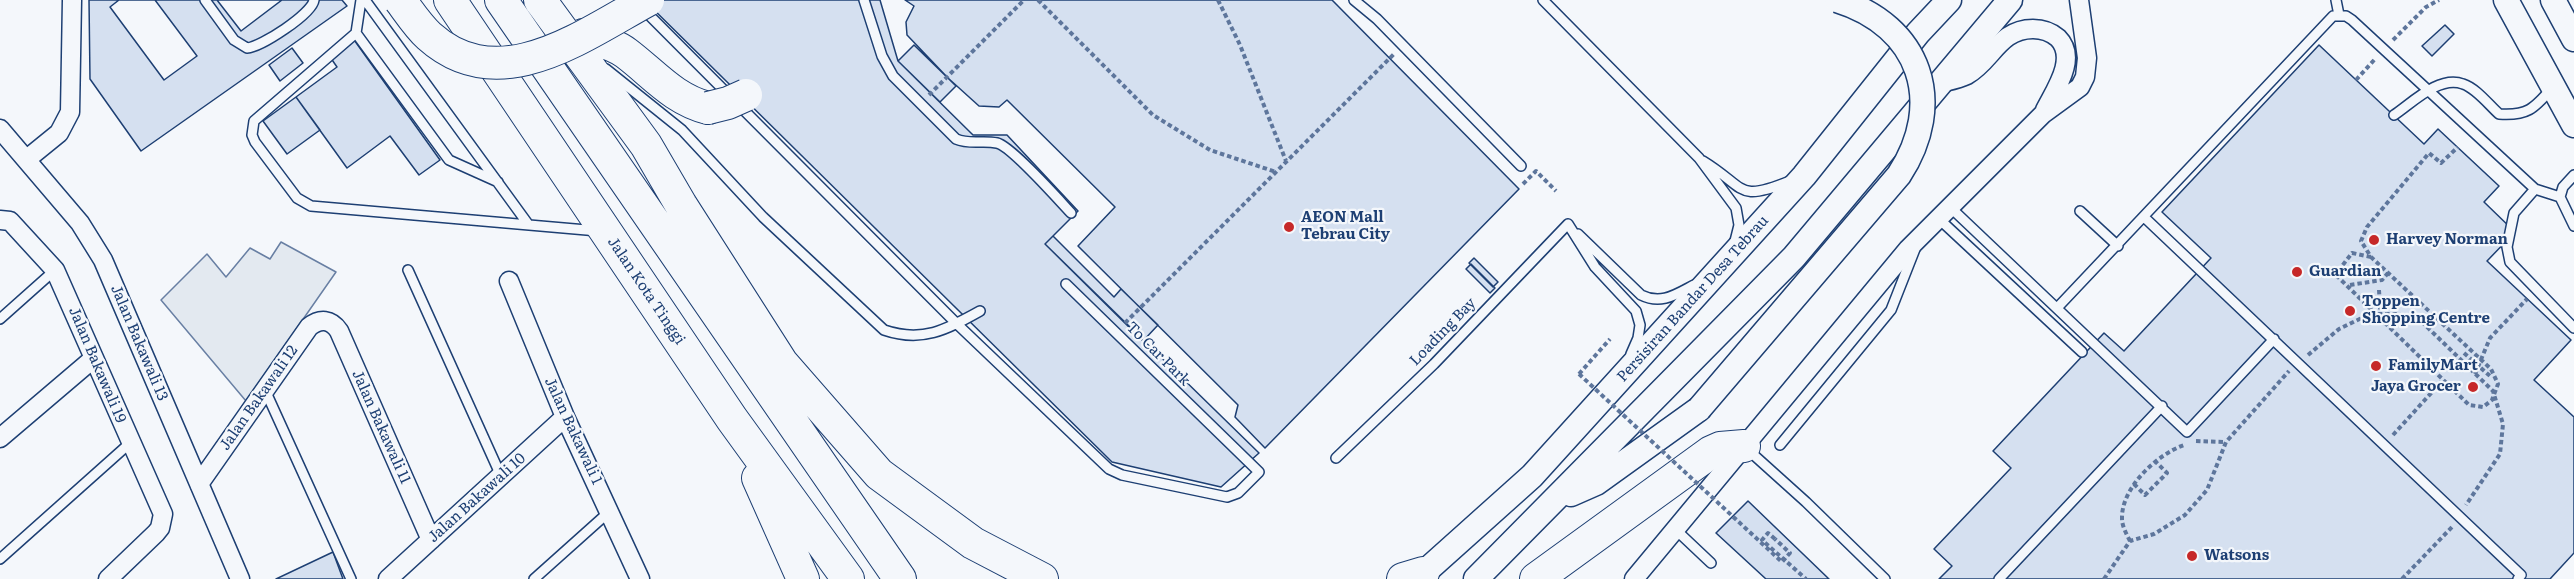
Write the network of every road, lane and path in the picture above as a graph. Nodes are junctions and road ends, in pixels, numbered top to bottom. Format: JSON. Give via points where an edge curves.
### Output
{"nodes":[{"id":1,"x":72,"y":0,"type":"edge"},
{"id":2,"x":205,"y":0,"type":"edge"},
{"id":3,"x":314,"y":0,"type":"edge"},
{"id":4,"x":363,"y":0,"type":"edge"},
{"id":5,"x":400,"y":0,"type":"edge"},
{"id":6,"x":450,"y":0,"type":"edge"},
{"id":7,"x":540,"y":0,"type":"edge"},
{"id":8,"x":634,"y":0,"type":"edge"},
{"id":9,"x":648,"y":0,"type":"edge"},
{"id":10,"x":864,"y":0,"type":"edge"},
{"id":11,"x":1024,"y":0,"type":"edge"},
{"id":12,"x":1038,"y":0,"type":"edge"},
{"id":13,"x":1218,"y":0,"type":"edge"},
{"id":14,"x":1354,"y":0,"type":"edge"},
{"id":15,"x":1542,"y":0,"type":"edge"},
{"id":16,"x":1837,"y":0,"type":"edge"},
{"id":17,"x":1934,"y":0,"type":"edge"},
{"id":18,"x":1949,"y":0,"type":"edge"},
{"id":19,"x":2010,"y":0,"type":"edge"},
{"id":20,"x":2079,"y":0,"type":"edge"},
{"id":21,"x":2336,"y":0,"type":"edge"},
{"id":22,"x":2439,"y":0,"type":"edge"},
{"id":23,"x":2506,"y":0,"type":"edge"},
{"id":24,"x":2553,"y":0,"type":"edge"},
{"id":25,"x":506,"y":6,"type":"edge"},
{"id":26,"x":2339,"y":15,"type":"junction"},
{"id":27,"x":356,"y":33,"type":"junction"},
{"id":28,"x":1918,"y":33,"type":"junction"},
{"id":29,"x":575,"y":36,"type":"junction"},
{"id":30,"x":2574,"y":39,"type":"edge"},
{"id":31,"x":1402,"y":45,"type":"junction"},
{"id":32,"x":2384,"y":49,"type":"junction"},
{"id":33,"x":2356,"y":80,"type":"dead end"},
{"id":34,"x":1940,"y":83,"type":"junction"},
{"id":35,"x":2553,"y":87,"type":"junction"},
{"id":36,"x":746,"y":95,"type":"dead end"},
{"id":37,"x":921,"y":105,"type":"junction"},
{"id":38,"x":2043,"y":114,"type":"junction"},
{"id":39,"x":2394,"y":115,"type":"dead end"},
{"id":40,"x":2574,"y":125,"type":"edge"},
{"id":41,"x":0,"y":129,"type":"edge"},
{"id":42,"x":2458,"y":147,"type":"dead end"},
{"id":43,"x":1699,"y":158,"type":"junction"},
{"id":44,"x":27,"y":159,"type":"junction"},
{"id":45,"x":1286,"y":161,"type":"junction"},
{"id":46,"x":1521,"y":166,"type":"dead end"},
{"id":47,"x":1276,"y":172,"type":"junction"},
{"id":48,"x":2574,"y":175,"type":"edge"},
{"id":49,"x":1804,"y":176,"type":"junction"},
{"id":50,"x":500,"y":183,"type":"junction"},
{"id":51,"x":1523,"y":184,"type":"dead end"},
{"id":52,"x":2535,"y":189,"type":"junction"},
{"id":53,"x":1556,"y":191,"type":"dead end"},
{"id":54,"x":2560,"y":197,"type":"junction"},
{"id":55,"x":681,"y":205,"type":"junction"},
{"id":56,"x":2080,"y":211,"type":"dead end"},
{"id":57,"x":1071,"y":213,"type":"dead end"},
{"id":58,"x":1944,"y":213,"type":"junction"},
{"id":59,"x":2144,"y":217,"type":"junction"},
{"id":60,"x":5,"y":220,"type":"edge"},
{"id":61,"x":528,"y":224,"type":"junction"},
{"id":62,"x":1568,"y":224,"type":"junction"},
{"id":63,"x":2574,"y":226,"type":"edge"},
{"id":64,"x":606,"y":232,"type":"junction"},
{"id":65,"x":1919,"y":238,"type":"junction"},
{"id":66,"x":2118,"y":246,"type":"junction"},
{"id":67,"x":2371,"y":257,"type":"junction"},
{"id":68,"x":1721,"y":269,"type":"junction"},
{"id":69,"x":55,"y":270,"type":"junction"},
{"id":70,"x":408,"y":270,"type":"dead end"},
{"id":71,"x":2388,"y":273,"type":"junction"},
{"id":72,"x":509,"y":281,"type":"dead end"},
{"id":73,"x":1065,"y":284,"type":"dead end"},
{"id":74,"x":2031,"y":284,"type":"junction"},
{"id":75,"x":2350,"y":285,"type":"dead end"},
{"id":76,"x":2379,"y":290,"type":"dead end"},
{"id":77,"x":2021,"y":295,"type":"junction"},
{"id":78,"x":2527,"y":299,"type":"dead end"},
{"id":79,"x":2057,"y":308,"type":"junction"},
{"id":80,"x":980,"y":310,"type":"dead end"},
{"id":81,"x":0,"y":319,"type":"edge"},
{"id":82,"x":325,"y":320,"type":"joint"},
{"id":83,"x":957,"y":324,"type":"junction"},
{"id":84,"x":2381,"y":324,"type":"dead end"},
{"id":85,"x":2574,"y":328,"type":"edge"},
{"id":86,"x":1115,"y":333,"type":"junction"},
{"id":87,"x":1610,"y":339,"type":"dead end"},
{"id":88,"x":2274,"y":339,"type":"junction"},
{"id":89,"x":2082,"y":352,"type":"dead end"},
{"id":90,"x":2464,"y":353,"type":"dead end"},
{"id":91,"x":94,"y":358,"type":"junction"},
{"id":92,"x":2305,"y":358,"type":"dead end"},
{"id":93,"x":2296,"y":365,"type":"dead end"},
{"id":94,"x":2475,"y":374,"type":"junction"},
{"id":95,"x":2490,"y":376,"type":"dead end"},
{"id":96,"x":2443,"y":380,"type":"junction"},
{"id":97,"x":1616,"y":384,"type":"junction"},
{"id":98,"x":2503,"y":386,"type":"dead end"},
{"id":99,"x":265,"y":390,"type":"junction"},
{"id":100,"x":2487,"y":404,"type":"dead end"},
{"id":101,"x":2162,"y":406,"type":"junction"},
{"id":102,"x":565,"y":417,"type":"junction"},
{"id":103,"x":732,"y":419,"type":"junction"},
{"id":104,"x":0,"y":438,"type":"edge"},
{"id":105,"x":2226,"y":442,"type":"junction"},
{"id":106,"x":130,"y":443,"type":"junction"},
{"id":107,"x":1780,"y":445,"type":"dead end"},
{"id":108,"x":2384,"y":445,"type":"junction"},
{"id":109,"x":1744,"y":446,"type":"junction"},
{"id":110,"x":1336,"y":458,"type":"dead end"},
{"id":111,"x":2156,"y":462,"type":"junction"},
{"id":112,"x":501,"y":476,"type":"junction"},
{"id":113,"x":199,"y":484,"type":"junction"},
{"id":114,"x":2134,"y":484,"type":"junction"},
{"id":115,"x":1558,"y":499,"type":"junction"},
{"id":116,"x":2465,"y":507,"type":"dead end"},
{"id":117,"x":610,"y":510,"type":"junction"},
{"id":118,"x":2453,"y":525,"type":"dead end"},
{"id":119,"x":1675,"y":529,"type":"junction"},
{"id":120,"x":431,"y":540,"type":"junction"},
{"id":121,"x":2130,"y":542,"type":"junction"},
{"id":122,"x":0,"y":559,"type":"edge"},
{"id":123,"x":1711,"y":563,"type":"dead end"},
{"id":124,"x":1414,"y":577,"type":"edge"},
{"id":125,"x":108,"y":579,"type":"edge"},
{"id":126,"x":240,"y":579,"type":"edge"},
{"id":127,"x":351,"y":579,"type":"edge"},
{"id":128,"x":388,"y":579,"type":"edge"},
{"id":129,"x":534,"y":579,"type":"edge"},
{"id":130,"x":640,"y":579,"type":"edge"},
{"id":131,"x":803,"y":579,"type":"edge"},
{"id":132,"x":848,"y":579,"type":"edge"},
{"id":133,"x":900,"y":579,"type":"edge"},
{"id":134,"x":1042,"y":579,"type":"edge"},
{"id":135,"x":1476,"y":579,"type":"edge"},
{"id":136,"x":1536,"y":579,"type":"edge"},
{"id":137,"x":1634,"y":579,"type":"edge"},
{"id":138,"x":1806,"y":579,"type":"edge"},
{"id":139,"x":1885,"y":579,"type":"edge"},
{"id":140,"x":1999,"y":579,"type":"edge"},
{"id":141,"x":2104,"y":579,"type":"edge"},
{"id":142,"x":2402,"y":579,"type":"edge"},
{"id":143,"x":2518,"y":579,"type":"edge"}],
"edges":[{"from":1,"to":44,"type":"street","via":[[70,112],[58,133]]},
{"from":2,"to":3,"type":"lane","via":[[234,40],[247,48],[261,44],[310,10]]},
{"from":4,"to":27,"type":"lane"},
{"from":4,"to":50,"type":"lane"},
{"from":5,"to":29,"type":"highway","bridge":true,"via":[[439,44],[487,63],[537,58]]},
{"from":6,"to":64,"type":"highway","name":"Jalan Kota Tinggi"},
{"from":7,"to":29,"type":"highway"},
{"from":8,"to":83,"type":"lane"},
{"from":9,"to":29,"type":"highway","bridge":true},
{"from":10,"to":37,"type":"lane","via":[[892,76]]},
{"from":11,"to":37,"type":"path"},
{"from":12,"to":47,"type":"path","via":[[1153,115],[1210,150]]},
{"from":13,"to":45,"type":"path"},
{"from":14,"to":31,"type":"lane"},
{"from":15,"to":43,"type":"lane"},
{"from":16,"to":115,"type":"main road","bridge":true,"via":[[1876,18],[1911,54],[1923,88],[1920,133],[1899,176],[1699,409],[1596,483]]},
{"from":17,"to":28,"type":"street"},
{"from":18,"to":28,"type":"main road","name":"Persisiran Bandar Desa Tebrau"},
{"from":19,"to":34,"type":"main road"},
{"from":20,"to":38,"type":"street","via":[[2087,46],[2085,77],[2080,87]]},
{"from":21,"to":26,"type":"lane"},
{"from":22,"to":32,"type":"path","via":[[2426,7]]},
{"from":23,"to":35,"type":"main road"},
{"from":24,"to":30,"type":"main road"},
{"from":25,"to":55,"type":"highway","via":[[549,46],[631,153]]},
{"from":25,"to":133,"type":"highway"},
{"from":26,"to":32,"type":"lane","via":[[2352,20]]},
{"from":26,"to":59,"type":"lane","via":[[2327,20]]},
{"from":27,"to":50,"type":"lane","via":[[449,160]]},
{"from":27,"to":61,"type":"lane","via":[[254,120],[255,142],[297,198],[311,206]]},
{"from":28,"to":49,"type":"main road","name":"Persisiran Bandar Desa Tebrau"},
{"from":29,"to":36,"type":"highway","bridge":true,"via":[[620,49],[690,103],[708,108]]},
{"from":29,"to":55,"type":"highway"},
{"from":29,"to":83,"type":"lane","via":[[682,130],[763,217],[874,323],[902,336],[927,335]]},
{"from":31,"to":45,"type":"path"},
{"from":31,"to":46,"type":"lane"},
{"from":32,"to":33,"type":"path"},
{"from":32,"to":52,"type":"lane"},
{"from":34,"to":38,"type":"street","via":[[1967,75],[2010,33],[2035,29],[2049,32],[2065,47],[2066,59]]},
{"from":34,"to":115,"type":"main road","via":[[1794,257]]},
{"from":35,"to":39,"type":"lane","via":[[2538,105],[2516,115],[2499,114],[2465,84],[2451,81]]},
{"from":35,"to":40,"type":"main road"},
{"from":37,"to":57,"type":"lane","via":[[956,140],[967,144],[999,143],[1013,153]]},
{"from":38,"to":58,"type":"street"},
{"from":41,"to":44,"type":"street","name":"Jalan Bakawali 13"},
{"from":42,"to":67,"type":"path","via":[[2441,163],[2429,153],[2367,227],[2361,241]]},
{"from":43,"to":49,"type":"lane","via":[[1749,193],[1767,192]]},
{"from":43,"to":68,"type":"lane","via":[[1732,201],[1738,217],[1737,235]]},
{"from":44,"to":113,"type":"street","name":"Jalan Bakawali 13","via":[[80,224],[103,260]]},
{"from":45,"to":47,"type":"path"},
{"from":47,"to":86,"type":"path"},
{"from":48,"to":54,"type":"lane"},
{"from":49,"to":68,"type":"main road","name":"Persisiran Bandar Desa Tebrau"},
{"from":50,"to":61,"type":"lane"},
{"from":51,"to":53,"type":"path","via":[[1536,171]]},
{"from":52,"to":54,"type":"lane"},
{"from":52,"to":85,"type":"lane","via":[[2514,213],[2507,247],[2510,262]]},
{"from":54,"to":63,"type":"lane"},
{"from":55,"to":134,"type":"highway","via":[[782,363],[879,474],[973,543]]},
{"from":56,"to":66,"type":"lane"},
{"from":58,"to":65,"type":"street"},
{"from":58,"to":74,"type":"lane"},
{"from":58,"to":77,"type":"lane"},
{"from":59,"to":66,"type":"lane"},
{"from":59,"to":88,"type":"lane"},
{"from":60,"to":69,"type":"street","name":"Jalan Bakawali 19"},
{"from":61,"to":64,"type":"lane"},
{"from":62,"to":68,"type":"lane","via":[[1648,298],[1663,301]]},
{"from":62,"to":97,"type":"lane","via":[[1595,267],[1636,311],[1638,338]]},
{"from":62,"to":110,"type":"lane","name":"Loading Bay","via":[[1434,364]]},
{"from":64,"to":103,"type":"highway","name":"Jalan Kota Tinggi"},
{"from":65,"to":107,"type":"lane","via":[[1891,310]]},
{"from":65,"to":109,"type":"street"},
{"from":66,"to":79,"type":"lane"},
{"from":67,"to":71,"type":"path"},
{"from":67,"to":96,"type":"path","via":[[2352,253],[2338,277]]},
{"from":68,"to":97,"type":"main road","name":"Persisiran Bandar Desa Tebrau"},
{"from":69,"to":81,"type":"lane"},
{"from":69,"to":91,"type":"street","name":"Jalan Bakawali 19"},
{"from":70,"to":112,"type":"lane"},
{"from":71,"to":75,"type":"path","via":[[2382,280]]},
{"from":71,"to":96,"type":"path","via":[[2491,369],[2497,389],[2483,407],[2469,405]]},
{"from":72,"to":102,"type":"street","name":"Jalan Bakawali 1"},
{"from":73,"to":86,"type":"lane","name":"To Car Park"},
{"from":74,"to":77,"type":"lane"},
{"from":74,"to":79,"type":"lane"},
{"from":76,"to":84,"type":"path"},
{"from":77,"to":89,"type":"lane"},
{"from":78,"to":94,"type":"path","via":[[2490,338]]},
{"from":79,"to":101,"type":"lane"},
{"from":80,"to":83,"type":"lane"},
{"from":82,"to":99,"type":"street","name":"Jalan Bakawali 12","via":[[309,327]]},
{"from":82,"to":120,"type":"street","name":"Jalan Bakawali 11","via":[[339,331]]},
{"from":83,"to":86,"type":"lane","name":"To Car Park","via":[[1109,469],[1227,497],[1238,493],[1259,472]]},
{"from":87,"to":138,"type":"path","bridge":true,"via":[[1579,374],[1782,562],[1790,553],[1775,539],[1768,533],[1762,540]]},
{"from":88,"to":101,"type":"lane","via":[[2187,432]]},
{"from":88,"to":108,"type":"lane"},
{"from":90,"to":95,"type":"path"},
{"from":91,"to":104,"type":"street"},
{"from":91,"to":106,"type":"street","name":"Jalan Bakawali 19"},
{"from":92,"to":94,"type":"path","via":[[2340,329],[2370,314],[2398,314],[2423,323]]},
{"from":93,"to":105,"type":"path"},
{"from":94,"to":116,"type":"path","via":[[2493,391],[2503,424],[2500,454]]},
{"from":96,"to":108,"type":"path"},
{"from":97,"to":124,"type":"main road","name":"Persisiran Bandar Desa Tebrau","via":[[1532,476]]},
{"from":98,"to":100,"type":"path"},
{"from":99,"to":113,"type":"street","name":"Jalan Bakawali 12"},
{"from":99,"to":127,"type":"lane"},
{"from":101,"to":140,"type":"lane"},
{"from":102,"to":112,"type":"street","name":"Jalan Bakawali 10"},
{"from":102,"to":117,"type":"street","name":"Jalan Bakawali 1"},
{"from":103,"to":131,"type":"highway"},
{"from":103,"to":132,"type":"highway","name":"Jalan Kota Tinggi"},
{"from":105,"to":111,"type":"path","via":[[2198,441],[2180,446]]},
{"from":105,"to":121,"type":"path","via":[[2207,489],[2185,515],[2154,534]]},
{"from":106,"to":122,"type":"lane"},
{"from":106,"to":125,"type":"street","name":"Jalan Bakawali 19","via":[[161,507],[163,521],[156,533]]},
{"from":108,"to":143,"type":"lane","via":[[2521,575]]},
{"from":109,"to":119,"type":"street"},
{"from":109,"to":136,"type":"highway","via":[[1711,452]]},
{"from":109,"to":139,"type":"lane"},
{"from":111,"to":114,"type":"path"},
{"from":111,"to":114,"type":"path","via":[[2167,473],[2145,495]]},
{"from":112,"to":120,"type":"street","name":"Jalan Bakawali 10"},
{"from":113,"to":126,"type":"street","name":"Jalan Bakawali 13"},
{"from":114,"to":121,"type":"path","via":[[2122,520]]},
{"from":115,"to":135,"type":"main road"},
{"from":117,"to":129,"type":"lane"},
{"from":117,"to":130,"type":"street","name":"Jalan Bakawali 1"},
{"from":118,"to":142,"type":"path"},
{"from":119,"to":123,"type":"lane"},
{"from":119,"to":137,"type":"street"},
{"from":120,"to":128,"type":"street","name":"Jalan Bakawali 10"},
{"from":121,"to":141,"type":"path"}]}
